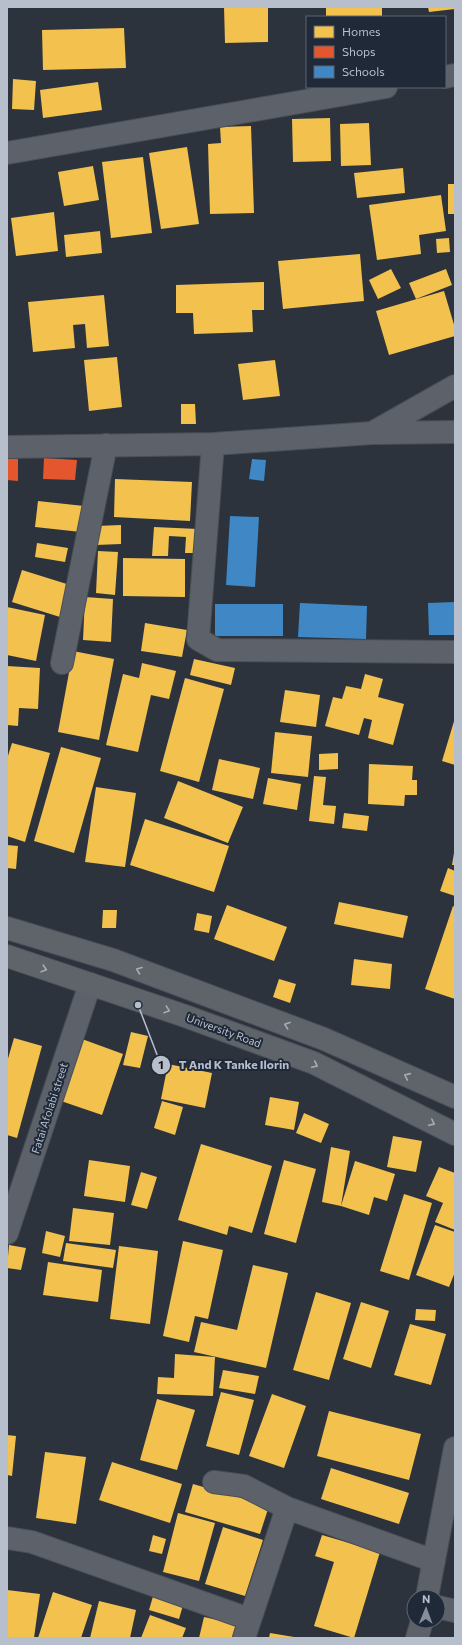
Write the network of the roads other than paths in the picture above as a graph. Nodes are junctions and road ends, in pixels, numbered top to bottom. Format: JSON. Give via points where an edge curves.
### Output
{"nodes":[{"id":1,"x":380,"y":88,"type":"edge"},
{"id":2,"x":7,"y":153,"type":"edge"},
{"id":3,"x":455,"y":386,"type":"edge"},
{"id":4,"x":455,"y":432,"type":"edge"},
{"id":5,"x":372,"y":433,"type":"junction"},
{"id":6,"x":214,"y":444,"type":"junction"},
{"id":7,"x":106,"y":445,"type":"junction"},
{"id":8,"x":7,"y":447,"type":"edge"},
{"id":9,"x":455,"y":652,"type":"edge"},
{"id":10,"x":62,"y":664,"type":"dead end"},
{"id":11,"x":7,"y":928,"type":"edge"},
{"id":12,"x":7,"y":956,"type":"edge"},
{"id":13,"x":90,"y":984,"type":"junction"},
{"id":14,"x":455,"y":1097,"type":"edge"},
{"id":15,"x":455,"y":1134,"type":"edge"},
{"id":16,"x":7,"y":1233,"type":"edge"},
{"id":17,"x":455,"y":1448,"type":"edge"},
{"id":18,"x":214,"y":1482,"type":"dead end"},
{"id":19,"x":287,"y":1508,"type":"junction"},
{"id":20,"x":7,"y":1538,"type":"edge"},
{"id":21,"x":434,"y":1561,"type":"junction"},
{"id":22,"x":429,"y":1589,"type":"edge"},
{"id":23,"x":246,"y":1629,"type":"edge"}],
"edges":[{"from":1,"to":2,"type":"street"},
{"from":3,"to":5,"type":"street"},
{"from":4,"to":5,"type":"street"},
{"from":5,"to":6,"type":"street"},
{"from":6,"to":7,"type":"street"},
{"from":6,"to":9,"type":"street","via":[[198,639],[217,650]]},
{"from":7,"to":8,"type":"street"},
{"from":7,"to":10,"type":"street"},
{"from":14,"to":11,"type":"main road","one_way":true,"via":[[324,1039],[113,960]]},
{"from":12,"to":13,"type":"main road","name":"University Road","one_way":true},
{"from":13,"to":15,"type":"main road","name":"University Road","one_way":true,"via":[[314,1063]]},
{"from":13,"to":16,"type":"street","name":"Fatai Afolabi street"},
{"from":17,"to":21,"type":"street"},
{"from":18,"to":19,"type":"street","via":[[244,1486]]},
{"from":19,"to":21,"type":"street"},
{"from":19,"to":23,"type":"street"},
{"from":20,"to":23,"type":"street","via":[[32,1542]]},
{"from":21,"to":22,"type":"street"}]}
